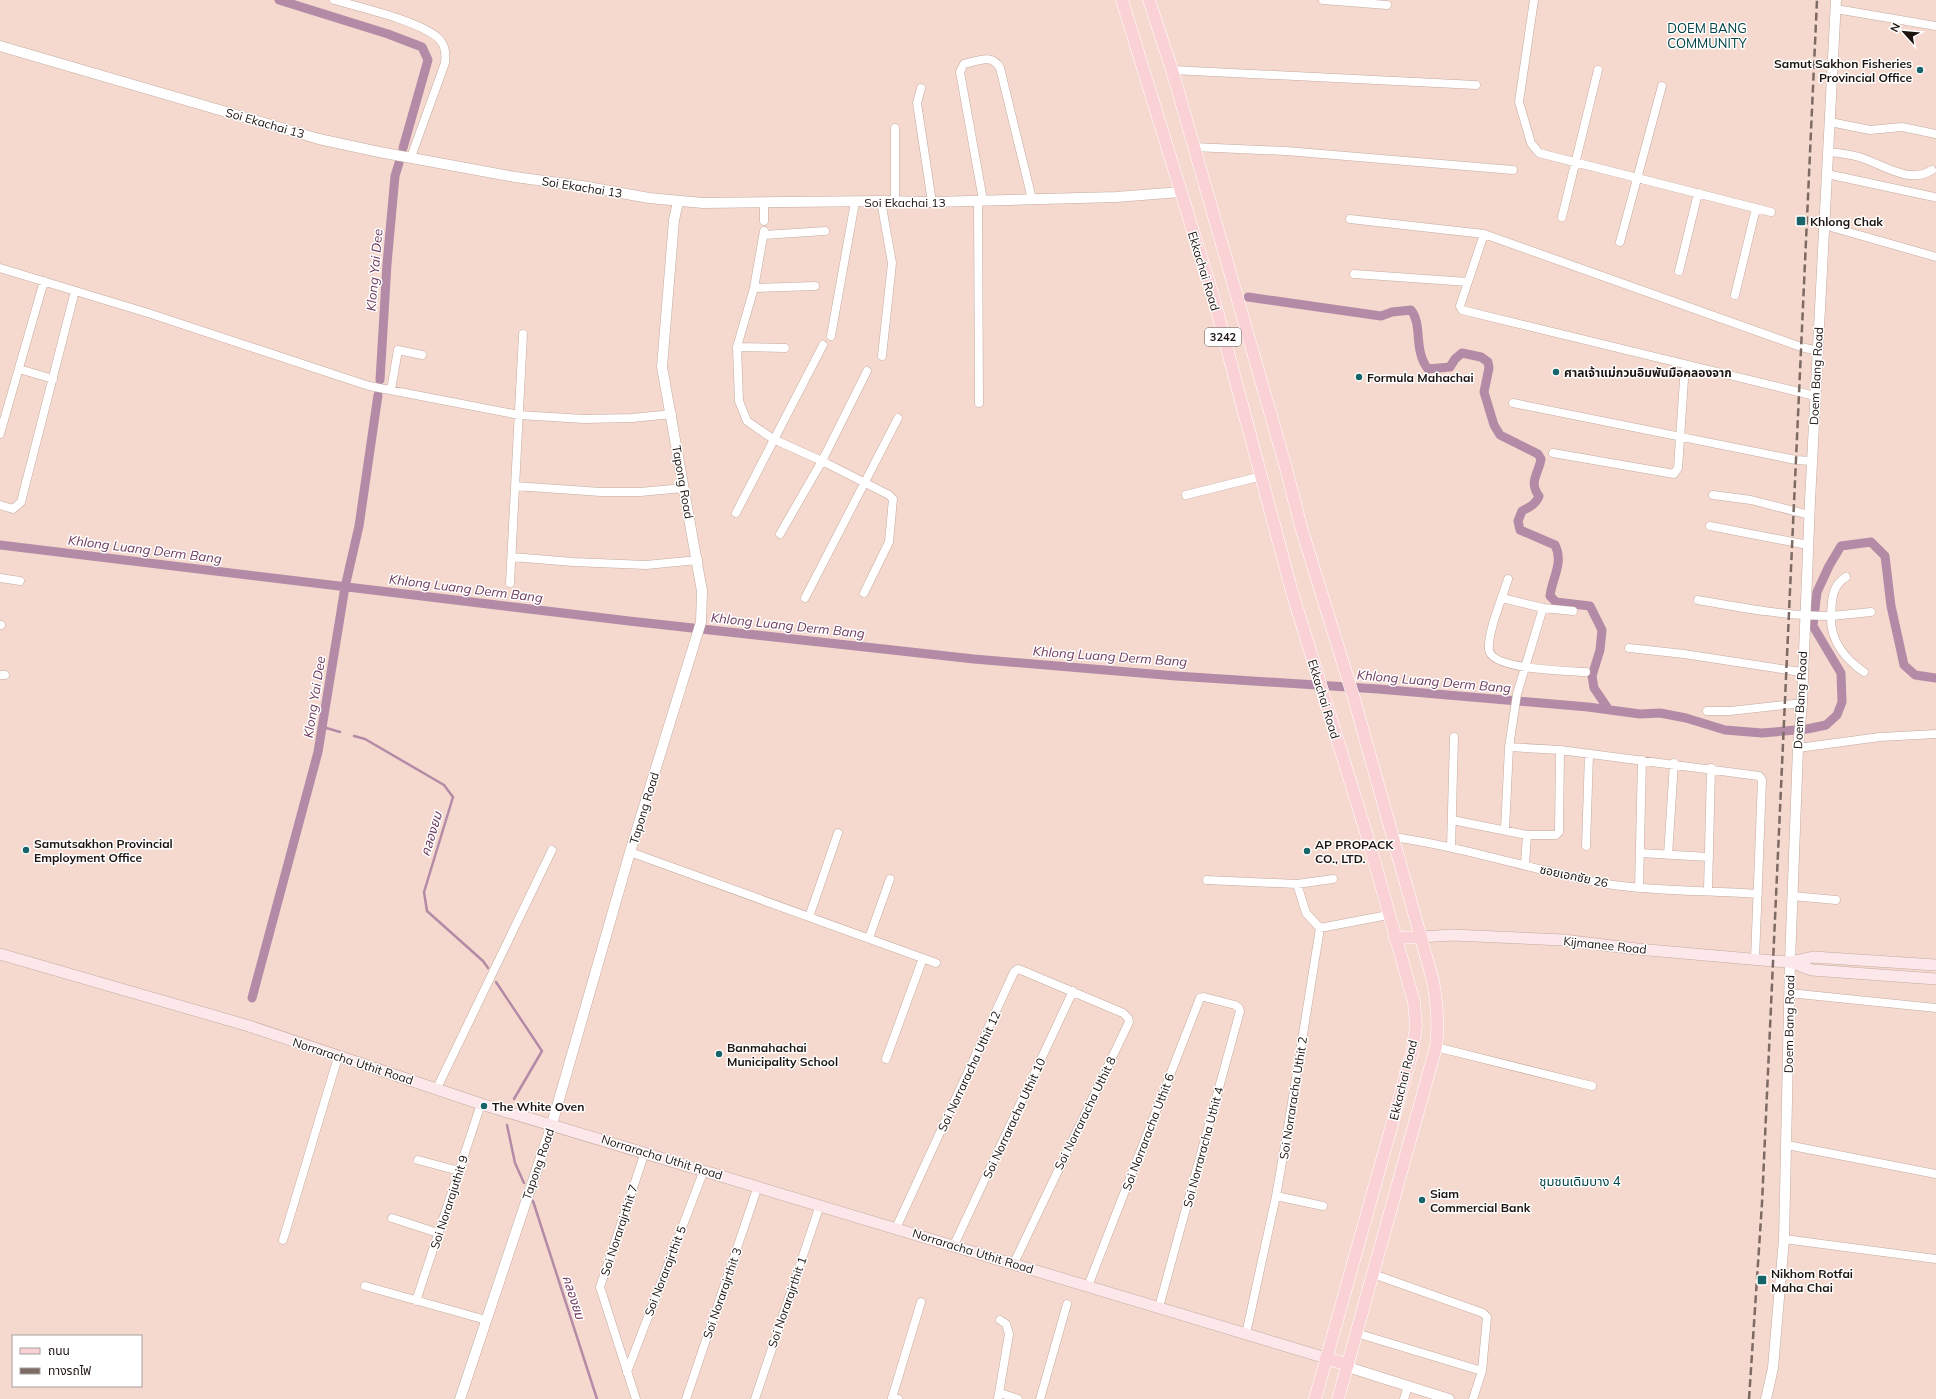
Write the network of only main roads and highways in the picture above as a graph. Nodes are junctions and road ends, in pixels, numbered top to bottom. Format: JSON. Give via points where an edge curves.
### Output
{"nodes":[{"id":1,"x":1122,"y":0,"type":"edge"},
{"id":2,"x":1149,"y":0,"type":"edge"},
{"id":3,"x":1421,"y":937,"type":"junction"},
{"id":4,"x":1395,"y":938,"type":"junction"},
{"id":5,"x":0,"y":954,"type":"edge"},
{"id":6,"x":1790,"y":962,"type":"junction"},
{"id":7,"x":1936,"y":965,"type":"edge"},
{"id":8,"x":1936,"y":979,"type":"edge"},
{"id":9,"x":1326,"y":1358,"type":"junction"},
{"id":10,"x":1348,"y":1365,"type":"junction"},
{"id":11,"x":1314,"y":1399,"type":"edge"},
{"id":12,"x":1338,"y":1399,"type":"edge"}],
"edges":[{"from":1,"to":4,"type":"main road","name":"Ekkachai Road","number":"3242","via":[[1213,296],[1292,592],[1368,839]]},
{"from":2,"to":3,"type":"main road","name":"Ekkachai Road","number":"3242","via":[[1172,70]]},
{"from":3,"to":4,"type":"main road"},
{"from":3,"to":6,"type":"main road","name":"Kijmanee Road","via":[[1452,935],[1563,940]]},
{"from":3,"to":10,"type":"main road","name":"Ekkachai Road","via":[[1437,1003],[1439,1027],[1436,1047]]},
{"from":4,"to":9,"type":"main road","name":"Ekkachai Road","via":[[1414,1002],[1416,1026],[1412,1053]]},
{"from":5,"to":9,"type":"main road","name":"Norraracha Uthit Road","via":[[250,1026],[482,1104]]},
{"from":6,"to":7,"type":"main road","name":"Kijmanee Road","via":[[1813,956]]},
{"from":6,"to":8,"type":"main road","name":"Kijmanee Road","via":[[1812,970]]},
{"from":9,"to":10,"type":"main road"},
{"from":9,"to":11,"type":"main road","name":"Ekkachai Road"},
{"from":10,"to":12,"type":"main road","name":"Ekkachai Road"}]}
